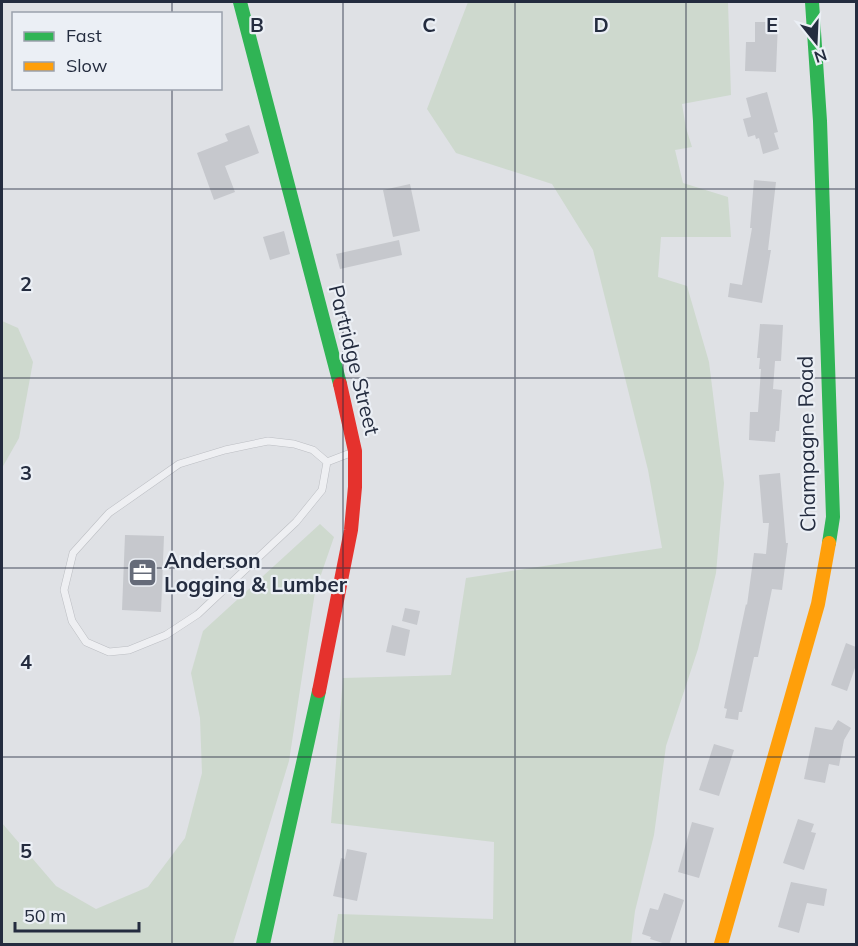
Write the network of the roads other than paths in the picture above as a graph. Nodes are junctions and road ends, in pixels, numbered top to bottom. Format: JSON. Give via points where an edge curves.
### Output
{"nodes":[{"id":1,"x":240,"y":2,"type":"edge"},
{"id":2,"x":812,"y":2,"type":"edge"},
{"id":3,"x":356,"y":451,"type":"junction"},
{"id":4,"x":327,"y":462,"type":"junction"},
{"id":5,"x":263,"y":945,"type":"edge"},
{"id":6,"x":721,"y":945,"type":"edge"}],
"edges":[{"from":1,"to":3,"type":"street","name":"Partridge Street"},
{"from":2,"to":6,"type":"street","name":"Champagne Road","via":[[824,211],[833,517],[818,604]]},
{"from":3,"to":4,"type":"lane"},
{"from":3,"to":5,"type":"street","name":"Partridge Street","via":[[351,530]]},
{"from":4,"to":4,"type":"lane","via":[[313,450],[294,444],[268,441],[225,450],[179,464],[109,513],[73,553],[64,590],[72,621],[86,642],[109,652],[129,650],[166,635],[198,614],[297,522],[321,490]]}]}
